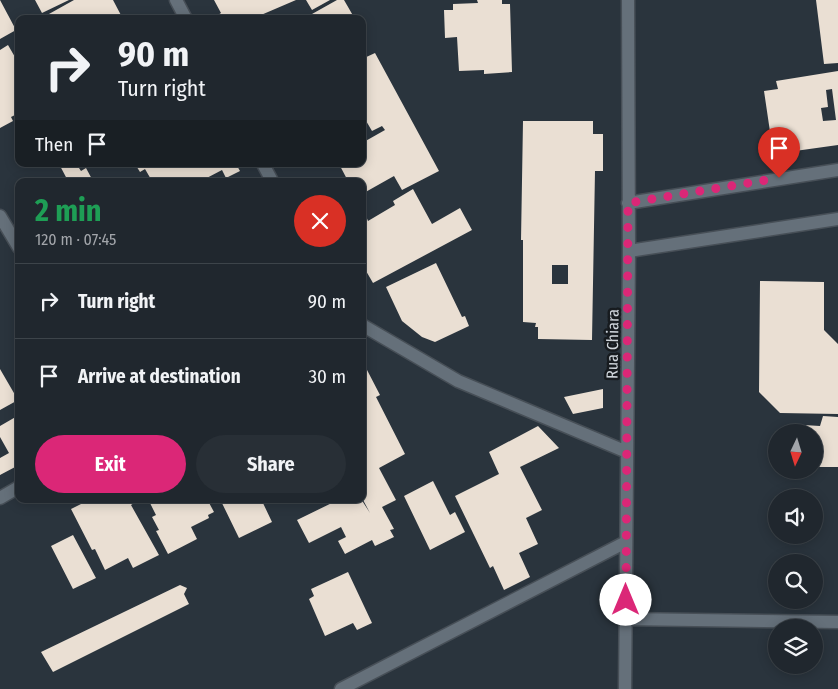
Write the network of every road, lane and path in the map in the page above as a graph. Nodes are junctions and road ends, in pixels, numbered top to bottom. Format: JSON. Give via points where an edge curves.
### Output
{"nodes":[{"id":1,"x":176,"y":0,"type":"edge"},
{"id":2,"x":628,"y":0,"type":"edge"},
{"id":3,"x":184,"y":15,"type":"edge"},
{"id":4,"x":838,"y":170,"type":"edge"},
{"id":5,"x":628,"y":203,"type":"junction"},
{"id":6,"x":0,"y":216,"type":"edge"},
{"id":7,"x":838,"y":219,"type":"edge"},
{"id":8,"x":15,"y":241,"type":"edge"},
{"id":9,"x":629,"y":251,"type":"junction"},
{"id":10,"x":366,"y":327,"type":"edge"},
{"id":11,"x":627,"y":452,"type":"junction"},
{"id":12,"x":15,"y":489,"type":"edge"},
{"id":13,"x":0,"y":498,"type":"edge"},
{"id":14,"x":626,"y":542,"type":"junction"},
{"id":15,"x":626,"y":619,"type":"junction"},
{"id":16,"x":838,"y":622,"type":"edge"},
{"id":17,"x":341,"y":689,"type":"edge"},
{"id":18,"x":625,"y":689,"type":"edge"}],
"edges":[{"from":1,"to":3,"type":"street"},
{"from":2,"to":5,"type":"street","name":"Rua Chiara"},
{"from":4,"to":5,"type":"street"},
{"from":5,"to":9,"type":"street","name":"Rua Chiara"},
{"from":6,"to":8,"type":"street"},
{"from":7,"to":9,"type":"street"},
{"from":9,"to":11,"type":"street","name":"Rua Chiara"},
{"from":10,"to":11,"type":"street","via":[[458,381]]},
{"from":11,"to":14,"type":"street","name":"Rua Chiara"},
{"from":12,"to":13,"type":"street"},
{"from":14,"to":15,"type":"street","name":"Rua Chiara"},
{"from":14,"to":17,"type":"street"},
{"from":15,"to":16,"type":"street"},
{"from":15,"to":18,"type":"street","name":"Rua Chiara"}]}
